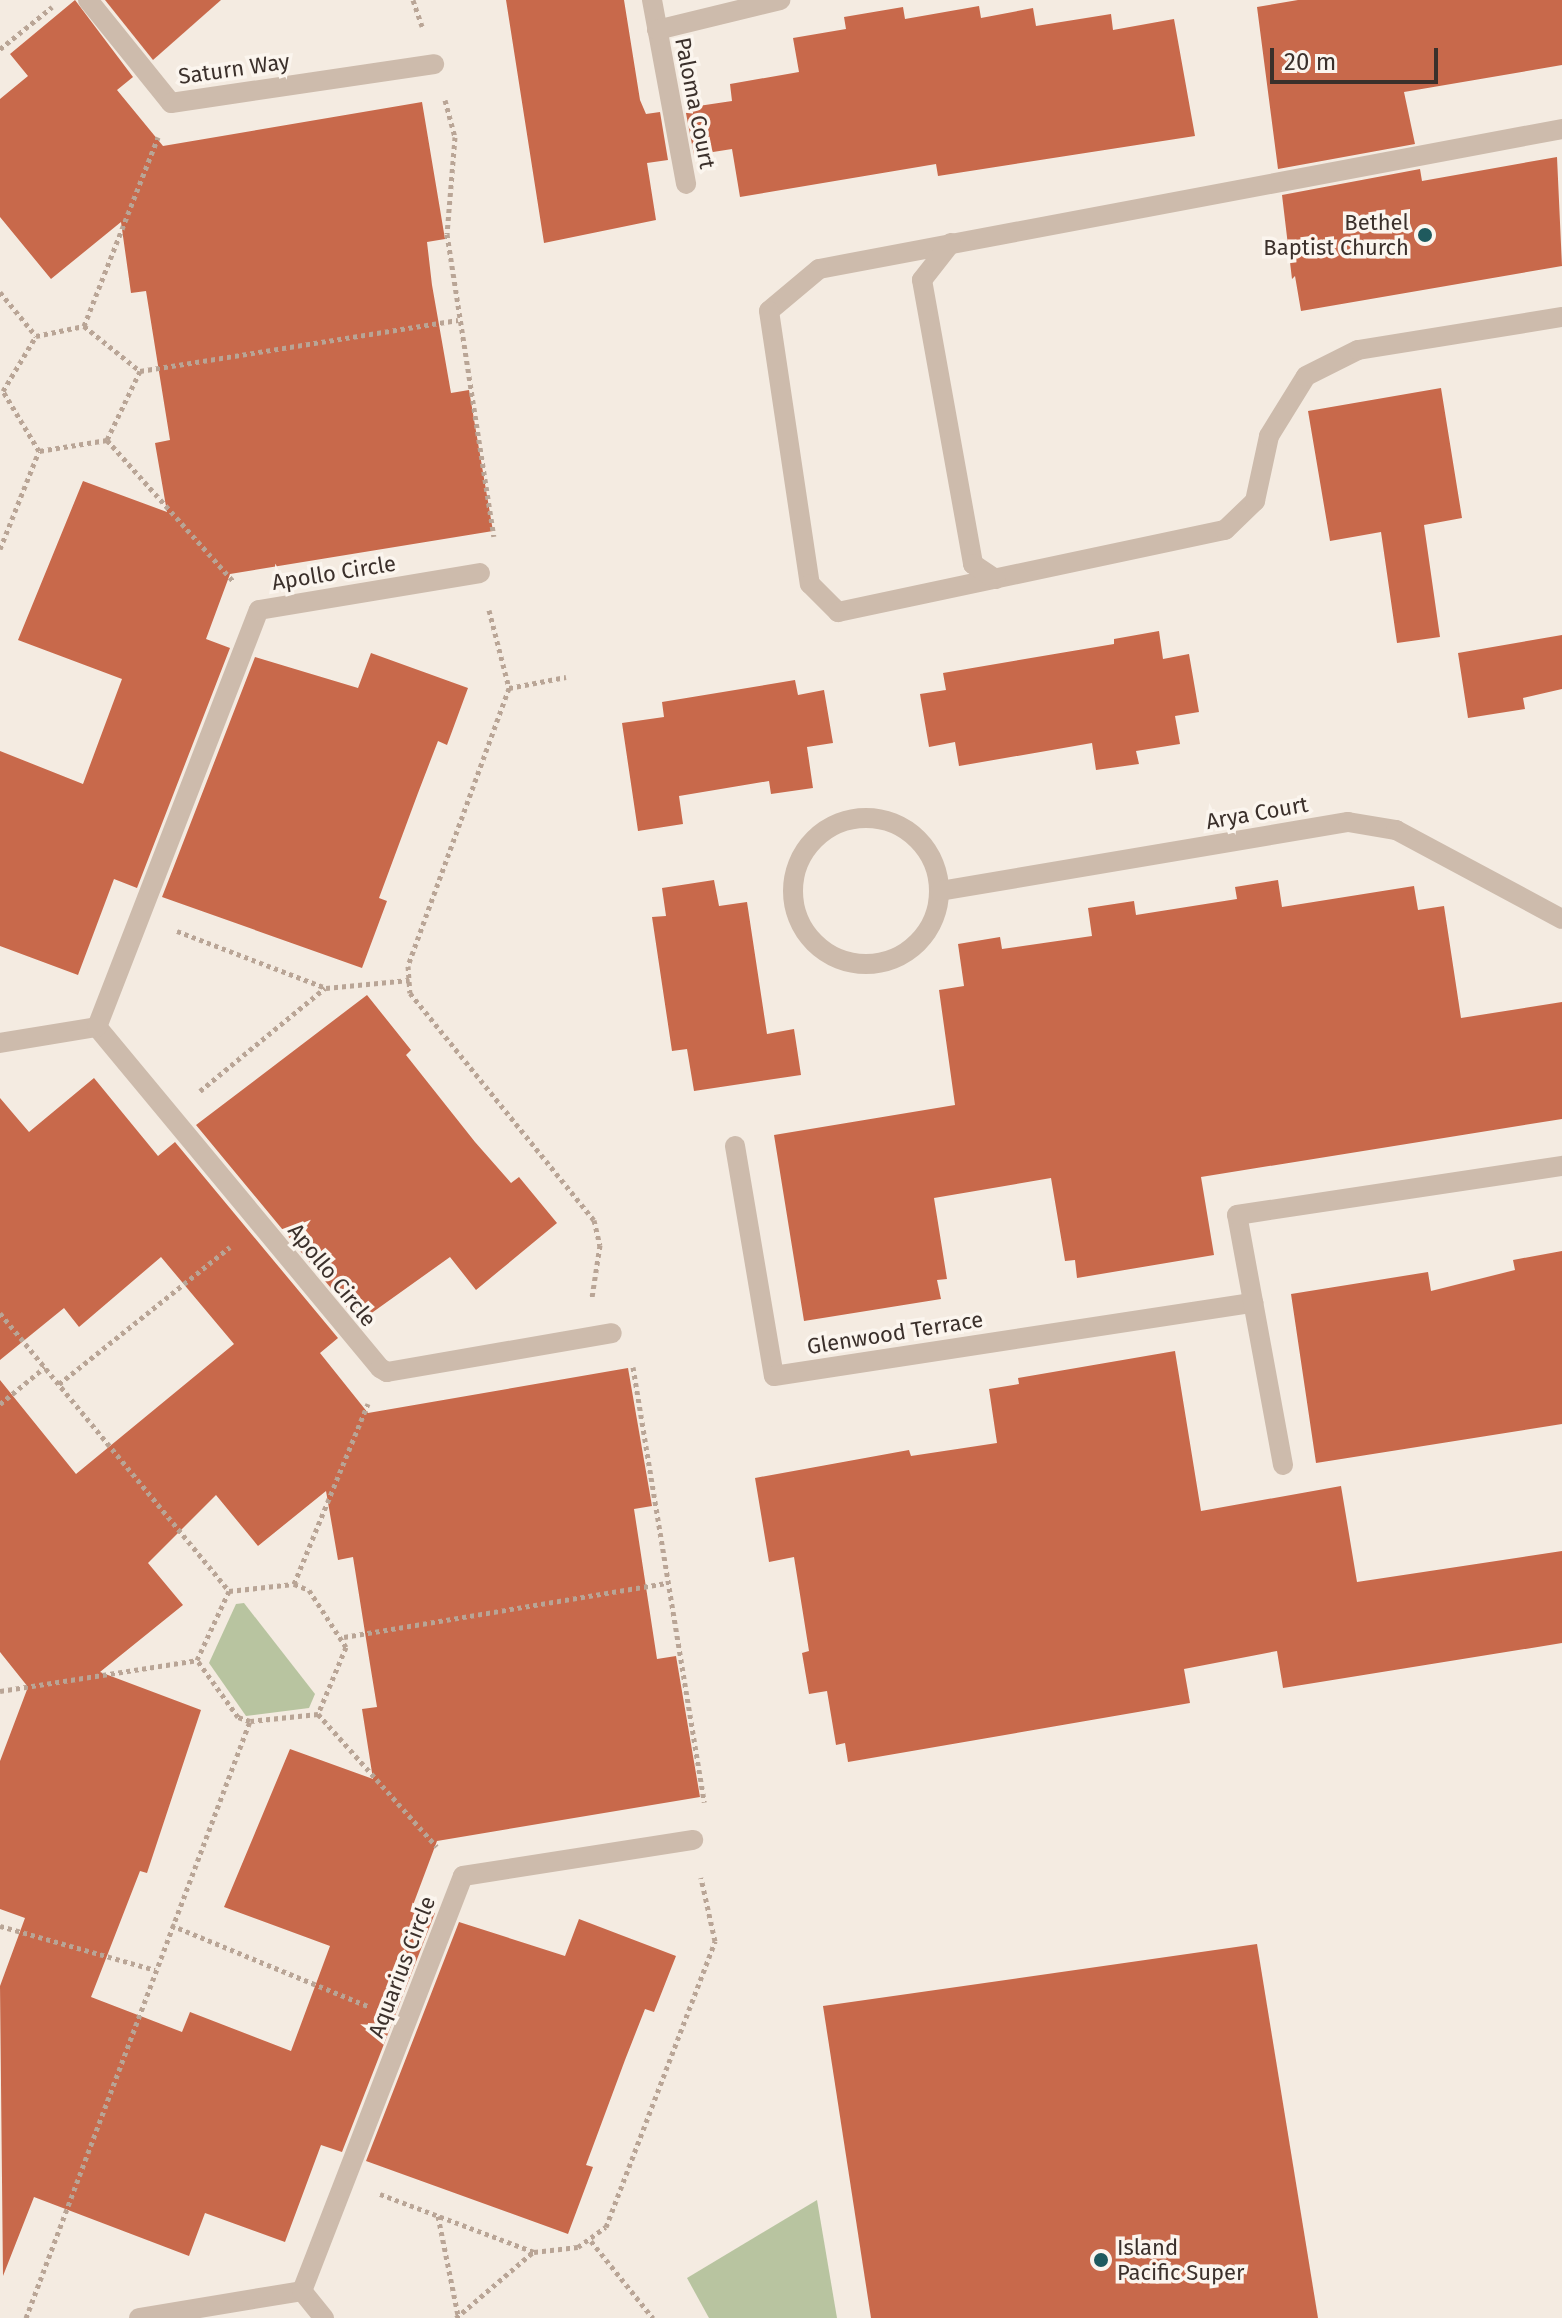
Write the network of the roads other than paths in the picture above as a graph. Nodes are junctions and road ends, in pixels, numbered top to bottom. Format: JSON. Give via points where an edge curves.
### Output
{"nodes":[{"id":1,"x":88,"y":0,"type":"edge"},
{"id":2,"x":652,"y":0,"type":"edge"},
{"id":3,"x":780,"y":0,"type":"edge"},
{"id":4,"x":657,"y":30,"type":"junction"},
{"id":5,"x":434,"y":64,"type":"road end"},
{"id":6,"x":1562,"y":129,"type":"edge"},
{"id":7,"x":686,"y":184,"type":"dead end"},
{"id":8,"x":951,"y":243,"type":"junction"},
{"id":9,"x":1562,"y":317,"type":"edge"},
{"id":10,"x":480,"y":573,"type":"road end"},
{"id":11,"x":995,"y":579,"type":"junction"},
{"id":12,"x":940,"y":891,"type":"junction"},
{"id":13,"x":1562,"y":919,"type":"edge"},
{"id":14,"x":97,"y":1027,"type":"junction"},
{"id":15,"x":0,"y":1043,"type":"edge"},
{"id":16,"x":735,"y":1146,"type":"dead end"},
{"id":17,"x":1562,"y":1166,"type":"edge"},
{"id":18,"x":1253,"y":1303,"type":"junction"},
{"id":19,"x":612,"y":1333,"type":"dead end"},
{"id":20,"x":1283,"y":1465,"type":"dead end"},
{"id":21,"x":693,"y":1840,"type":"dead end"},
{"id":22,"x":302,"y":2291,"type":"junction"},
{"id":23,"x":139,"y":2318,"type":"edge"},
{"id":24,"x":324,"y":2318,"type":"edge"}],
"edges":[{"from":1,"to":5,"type":"street","name":"Saturn Way","via":[[171,103]]},
{"from":2,"to":4,"type":"street","name":"Paloma Court"},
{"from":3,"to":4,"type":"street","name":"Paloma Court"},
{"from":4,"to":7,"type":"street","name":"Paloma Court"},
{"from":6,"to":8,"type":"street"},
{"from":8,"to":11,"type":"street","via":[[922,280],[973,564]]},
{"from":8,"to":11,"type":"street","via":[[819,269],[769,311],[773,355],[810,584],[838,612]]},
{"from":9,"to":11,"type":"street","via":[[1358,350],[1328,361],[1306,376],[1269,436],[1255,501],[1225,530]]},
{"from":10,"to":14,"type":"street","name":"Apollo Circle","via":[[259,610]]},
{"from":12,"to":12,"type":"street","via":[[934,863],[918,838],[894,823],[866,817],[838,824],[813,839],[798,864],[791,892],[797,920],[814,944],[838,960],[866,965],[894,959],[918,943],[934,919]]},
{"from":12,"to":13,"type":"street","name":"Arya Court","via":[[1348,822],[1396,830]]},
{"from":14,"to":15,"type":"street"},
{"from":14,"to":19,"type":"street","name":"Apollo Circle","via":[[373,1364],[387,1372]]},
{"from":16,"to":18,"type":"street","name":"Glenwood Terrace","via":[[774,1376]]},
{"from":17,"to":18,"type":"street","via":[[1237,1215]]},
{"from":18,"to":20,"type":"street"},
{"from":21,"to":22,"type":"street","name":"Aquarius Circle","via":[[463,1876]]},
{"from":22,"to":23,"type":"street"},
{"from":22,"to":24,"type":"street"}]}
